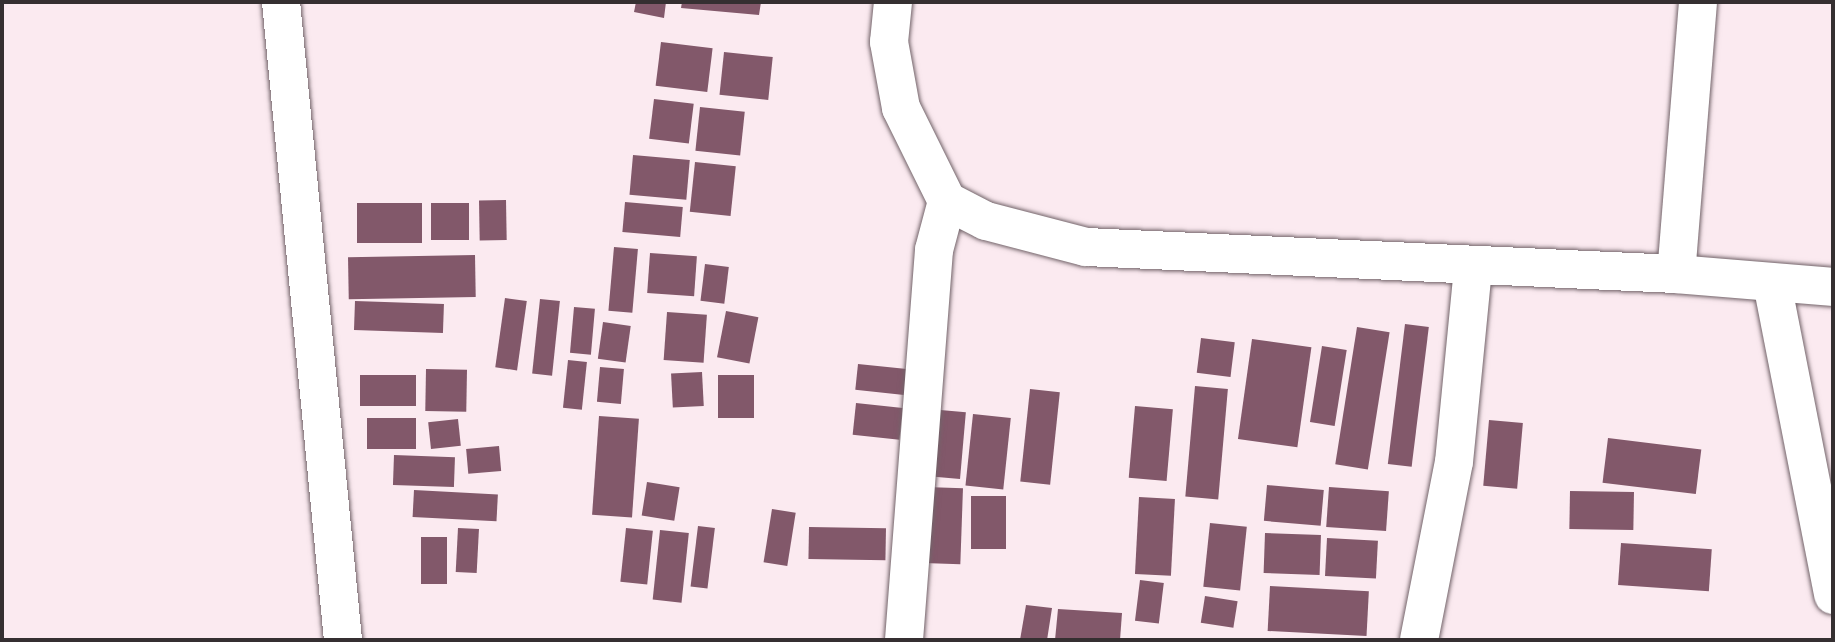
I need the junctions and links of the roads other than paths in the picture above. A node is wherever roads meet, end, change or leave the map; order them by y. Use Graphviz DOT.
graph roads {
  1 [pos="281,2"];
  2 [pos="893,2"];
  3 [pos="1698,2"];
  4 [pos="947,201"];
  5 [pos="1474,268"];
  6 [pos="1676,274"];
  7 [pos="1772,283"];
  8 [pos="1833,287"];
  9 [pos="1833,595"];
  10 [pos="344,639"];
  11 [pos="904,640"];
  12 [pos="1419,640"];
  1 -- 10 [label="street"];
  2 -- 4 [label="street"];
  3 -- 6 [label="street"];
  4 -- 5 [label="street"];
  4 -- 11 [label="street"];
  5 -- 6 [label="street"];
  5 -- 12 [label="street"];
  6 -- 7 [label="street"];
  7 -- 8 [label="street"];
  7 -- 9 [label="street"];
}
